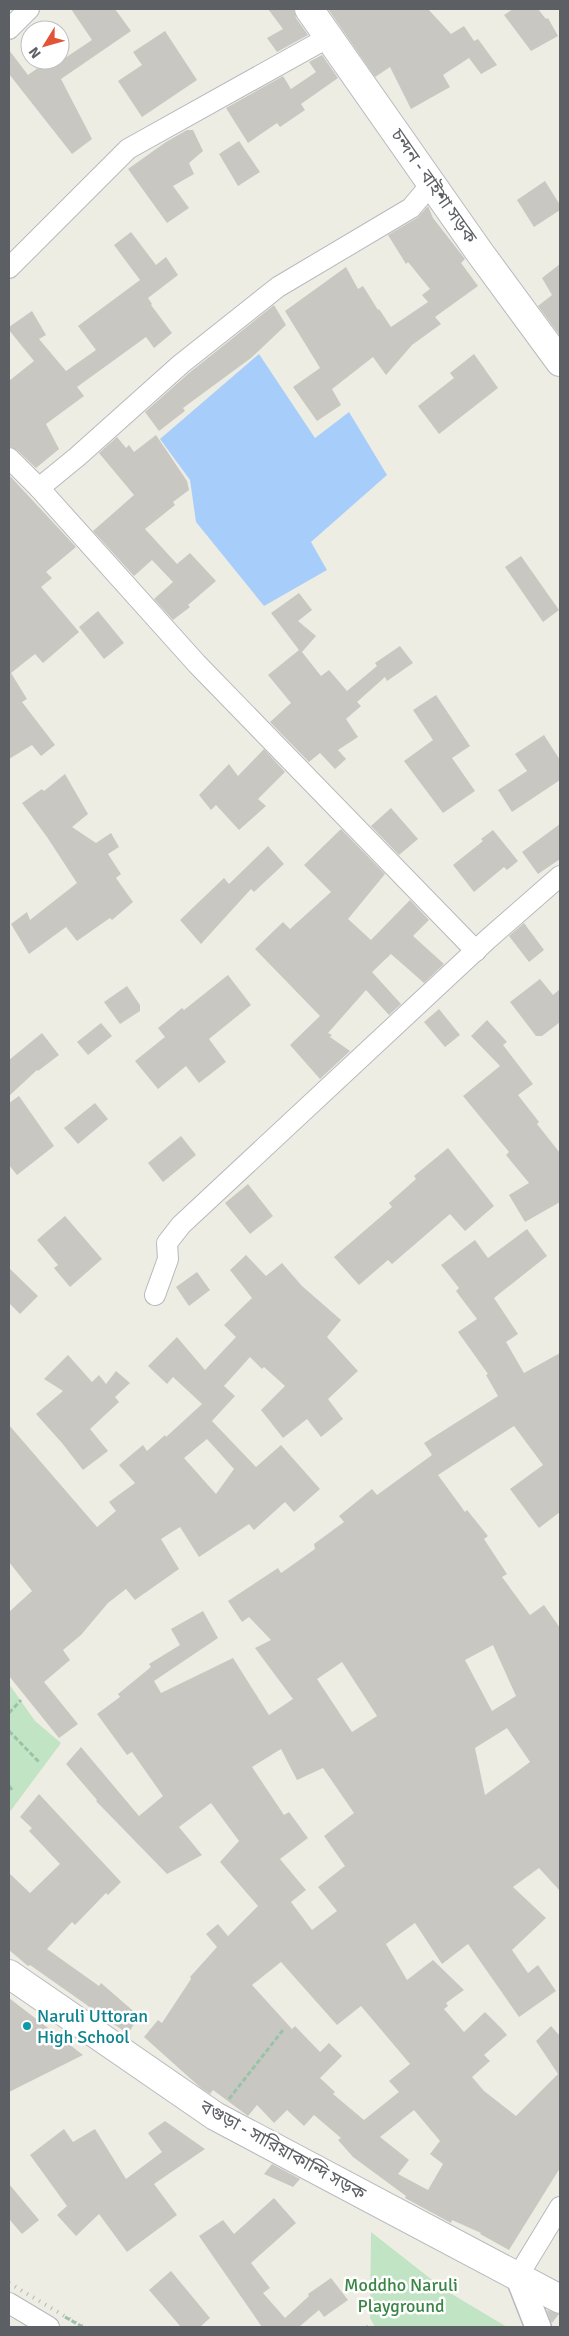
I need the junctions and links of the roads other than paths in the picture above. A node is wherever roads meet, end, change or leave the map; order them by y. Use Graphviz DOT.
graph roads {
  1 [pos="29,9"];
  2 [pos="309,9"];
  3 [pos="9,29"];
  4 [pos="329,37"];
  5 [pos="432,183"];
  6 [pos="9,268"];
  7 [pos="560,362"];
  8 [pos="9,458"];
  9 [pos="39,488"];
  10 [pos="560,876"];
  11 [pos="476,951"];
  12 [pos="155,1295"];
  13 [pos="9,1974"];
  14 [pos="560,2207"];
  15 [pos="518,2276"];
  16 [pos="560,2299"];
  17 [pos="9,2303"];
  18 [pos="49,2327"];
  19 [pos="538,2327"];
  1 -- 3 [label="street"];
  2 -- 4 [label="main road, চন্দন - বাইশা সড়ক"];
  4 -- 5 [label="main road, চন্দন - বাইশা সড়ক"];
  4 -- 6 [label="street"];
  5 -- 7 [label="main road, চন্দন - বাইশা সড়ক"];
  5 -- 9 [label="street"];
  8 -- 9 [label="street"];
  9 -- 11 [label="street"];
  10 -- 11 [label="street"];
  11 -- 12 [label="street"];
  13 -- 15 [label="main road, বগুড়া - সারিয়াকান্দি সড়ক"];
  14 -- 15 [label="street"];
  15 -- 16 [label="main road, বগুড়া - সারিয়াকান্দি সড়ক"];
  15 -- 19 [label="street"];
  17 -- 18 [label="street"];
}
